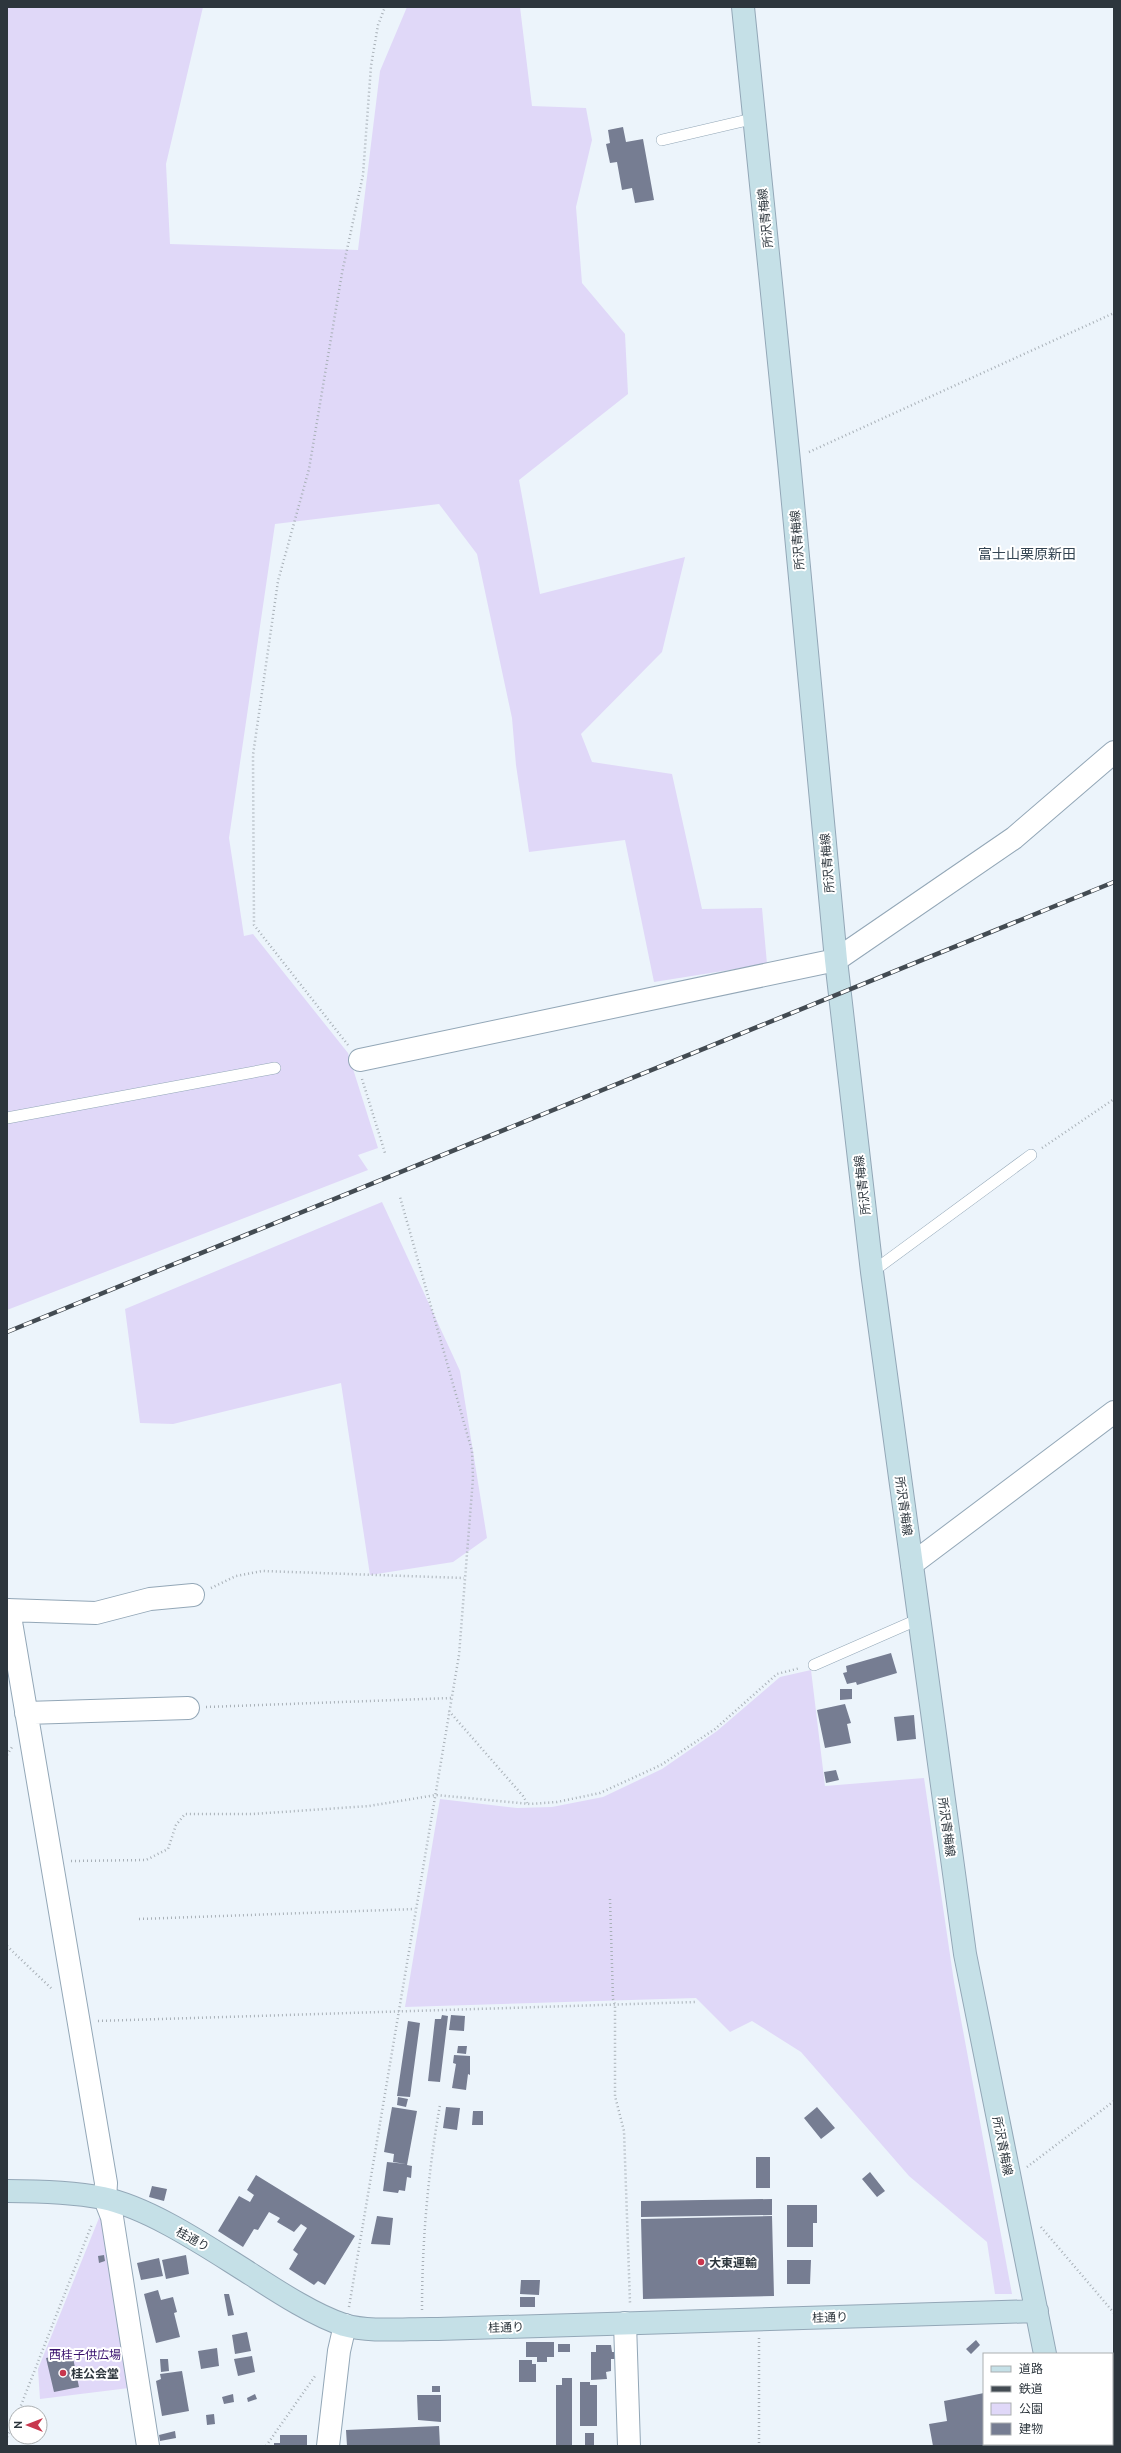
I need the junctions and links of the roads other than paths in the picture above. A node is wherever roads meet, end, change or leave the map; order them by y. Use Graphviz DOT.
graph roads {
  1 [pos="743,7"];
  2 [pos="756,118"];
  3 [pos="662,140"];
  4 [pos="1114,752"];
  5 [pos="836,960"];
  6 [pos="360,1060"];
  7 [pos="275,1068"];
  8 [pos="7,1118"];
  9 [pos="1032,1154"];
  10 [pos="872,1272"];
  11 [pos="1114,1412"];
  12 [pos="912,1564"];
  13 [pos="193,1596"];
  14 [pos="8,1610"];
  15 [pos="919,1619"];
  16 [pos="814,1665"];
  17 [pos="188,1708"];
  18 [pos="26,1713"];
  19 [pos="7,2192"];
  20 [pos="105,2199"];
  21 [pos="1037,2311"];
  22 [pos="625,2323"];
  23 [pos="345,2325"];
  24 [pos="1045,2353"];
  25 [pos="148,2446"];
  26 [pos="328,2446"];
  27 [pos="629,2446"];
  1 -- 2 [label="main road, 所沢青梅線"];
  2 -- 3 [label="lane"];
  2 -- 5 [label="main road, 所沢青梅線"];
  4 -- 5 [label="street"];
  5 -- 6 [label="street"];
  5 -- 10 [label="main road, 所沢青梅線"];
  7 -- 8 [label="lane"];
  9 -- 10 [label="lane"];
  10 -- 12 [label="main road, 所沢青梅線"];
  11 -- 12 [label="street"];
  12 -- 15 [label="main road, 所沢青梅線"];
  13 -- 14 [label="street"];
  14 -- 18 [label="street"];
  15 -- 16 [label="lane"];
  15 -- 21 [label="main road, 所沢青梅線"];
  17 -- 18 [label="street"];
  18 -- 20 [label="street"];
  19 -- 20 [label="main road, 桂通り"];
  20 -- 23 [label="main road, 桂通り"];
  20 -- 25 [label="street"];
  21 -- 22 [label="main road, 桂通り"];
  21 -- 24 [label="main road, 所沢青梅線"];
  22 -- 23 [label="main road, 桂通り"];
  22 -- 27 [label="street"];
  23 -- 26 [label="street"];
}
